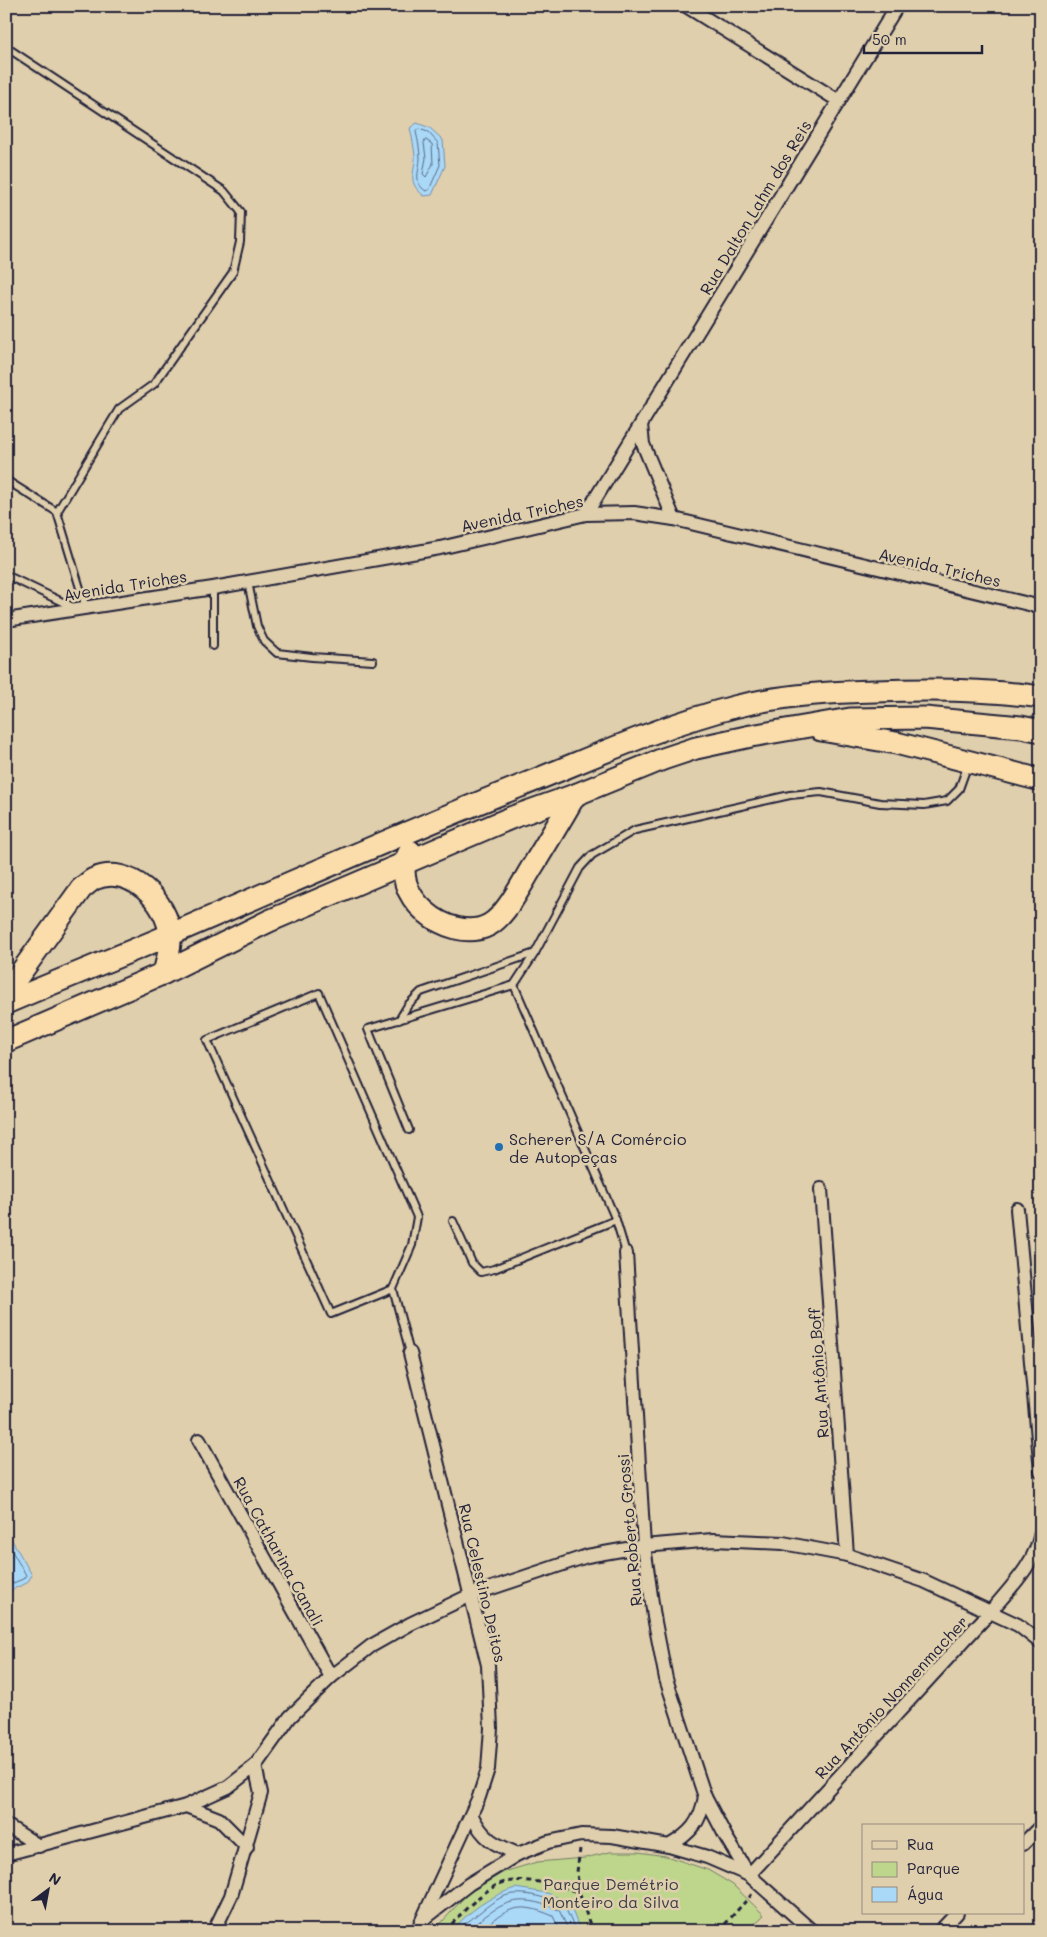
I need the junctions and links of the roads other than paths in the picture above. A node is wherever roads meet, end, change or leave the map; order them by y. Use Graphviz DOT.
graph roads {
  1 [pos="686,6"];
  2 [pos="897,6"];
  3 [pos="6,47"];
  4 [pos="839,101"];
  5 [pos="641,425"];
  6 [pos="6,480"];
  7 [pos="57,512"];
  8 [pos="586,514"];
  9 [pos="674,519"];
  10 [pos="6,575"];
  11 [pos="248,582"];
  12 [pos="213,588"];
  13 [pos="1041,607"];
  14 [pos="82,609"];
  15 [pos="6,620"];
  16 [pos="213,646"];
  17 [pos="373,661"];
  18 [pos="1041,697"];
  19 [pos="806,728"];
  20 [pos="1041,730"];
  21 [pos="969,762"];
  22 [pos="1041,780"];
  23 [pos="575,795"];
  24 [pos="439,818"];
  25 [pos="404,863"];
  26 [pos="170,935"];
  27 [pos="535,953"];
  28 [pos="164,973"];
  29 [pos="514,985"];
  30 [pos="6,993"];
  31 [pos="6,1003"];
  32 [pos="399,1020"];
  33 [pos="6,1041"];
  34 [pos="409,1130"];
  35 [pos="821,1189"];
  36 [pos="1017,1208"];
  37 [pos="616,1220"];
  38 [pos="453,1221"];
  39 [pos="626,1253"];
  40 [pos="393,1289"];
  41 [pos="410,1353"];
  42 [pos="199,1440"];
  43 [pos="1041,1471"];
  44 [pos="1041,1532"];
  45 [pos="644,1546"];
  46 [pos="847,1555"];
  47 [pos="471,1595"];
  48 [pos="991,1611"];
  49 [pos="1041,1643"];
  50 [pos="331,1677"];
  51 [pos="255,1766"];
  52 [pos="705,1797"];
  53 [pos="186,1806"];
  54 [pos="472,1816"];
  55 [pos="6,1825"];
  56 [pos="1041,1826"];
  57 [pos="1024,1843"];
  58 [pos="39,1846"];
  59 [pos="669,1846"];
  60 [pos="247,1847"];
  61 [pos="6,1854"];
  62 [pos="518,1854"];
  63 [pos="750,1875"];
  64 [pos="956,1914"];
  65 [pos="420,1926"];
  66 [pos="214,1931"];
  67 [pos="812,1931"];
  68 [pos="940,1931"];
  1 -- 4 [label="street"];
  2 -- 4 [label="street, Rua Dalton Lahm dos Reis"];
  3 -- 7 [label="lane"];
  4 -- 5 [label="street, Rua Dalton Lahm dos Reis"];
  5 -- 8 [label="street, Rua Dalton Lahm dos Reis"];
  5 -- 9 [label="street"];
  6 -- 7 [label="lane"];
  7 -- 14 [label="lane"];
  8 -- 9 [label="street, Avenida Triches"];
  8 -- 11 [label="street, Avenida Triches"];
  9 -- 13 [label="street, Avenida Triches"];
  10 -- 14 [label="lane"];
  11 -- 12 [label="street, Avenida Triches"];
  11 -- 17 [label="lane"];
  12 -- 14 [label="street, Avenida Triches"];
  12 -- 16 [label="lane"];
  14 -- 15 [label="street, Avenida Triches"];
  18 -- 24 [label="highway"];
  19 -- 20 [label="highway"];
  19 -- 21 [label="highway"];
  19 -- 23 [label="highway"];
  21 -- 22 [label="highway"];
  21 -- 27 [label="lane"];
  23 -- 25 [label="highway"];
  23 -- 25 [label="highway"];
  24 -- 25 [label="highway"];
  24 -- 26 [label="highway"];
  25 -- 28 [label="highway"];
  26 -- 28 [label="highway"];
  26 -- 30 [label="highway"];
  26 -- 31 [label="highway"];
  27 -- 29 [label="lane"];
  27 -- 32 [label="lane"];
  28 -- 33 [label="highway"];
  29 -- 32 [label="lane"];
  29 -- 37 [label="lane"];
  32 -- 34 [label="lane"];
  35 -- 46 [label="street, Rua Antônio Boff"];
  36 -- 43 [label="street"];
  37 -- 38 [label="lane"];
  37 -- 39 [label="lane"];
  39 -- 45 [label="street, Rua Roberto Grossi"];
  40 -- 40 [label="lane"];
  40 -- 41 [label="lane"];
  41 -- 47 [label="street, Rua Celestino Deitos"];
  42 -- 50 [label="street, Rua Catharina Canali"];
  44 -- 48 [label="street, Rua Antônio Nonnenmacher"];
  45 -- 46 [label="street"];
  45 -- 47 [label="street"];
  45 -- 52 [label="street, Rua Roberto Grossi"];
  46 -- 48 [label="street"];
  47 -- 50 [label="street"];
  47 -- 54 [label="street, Rua Celestino Deitos"];
  48 -- 49 [label="street"];
  48 -- 63 [label="street, Rua Antônio Nonnenmacher"];
  50 -- 51 [label="street"];
  51 -- 53 [label="street"];
  51 -- 60 [label="street"];
  52 -- 59 [label="street"];
  52 -- 63 [label="street, Rua Roberto Grossi"];
  53 -- 58 [label="street"];
  53 -- 60 [label="street"];
  54 -- 62 [label="street"];
  54 -- 65 [label="street, Rua Celestino Deitos"];
  55 -- 58 [label="street"];
  56 -- 57 [label="street"];
  58 -- 61 [label="street"];
  59 -- 62 [label="street"];
  59 -- 63 [label="street"];
  60 -- 66 [label="street"];
  62 -- 65 [label="street"];
  63 -- 67 [label="street"];
  64 -- 68 [label="street"];
}
